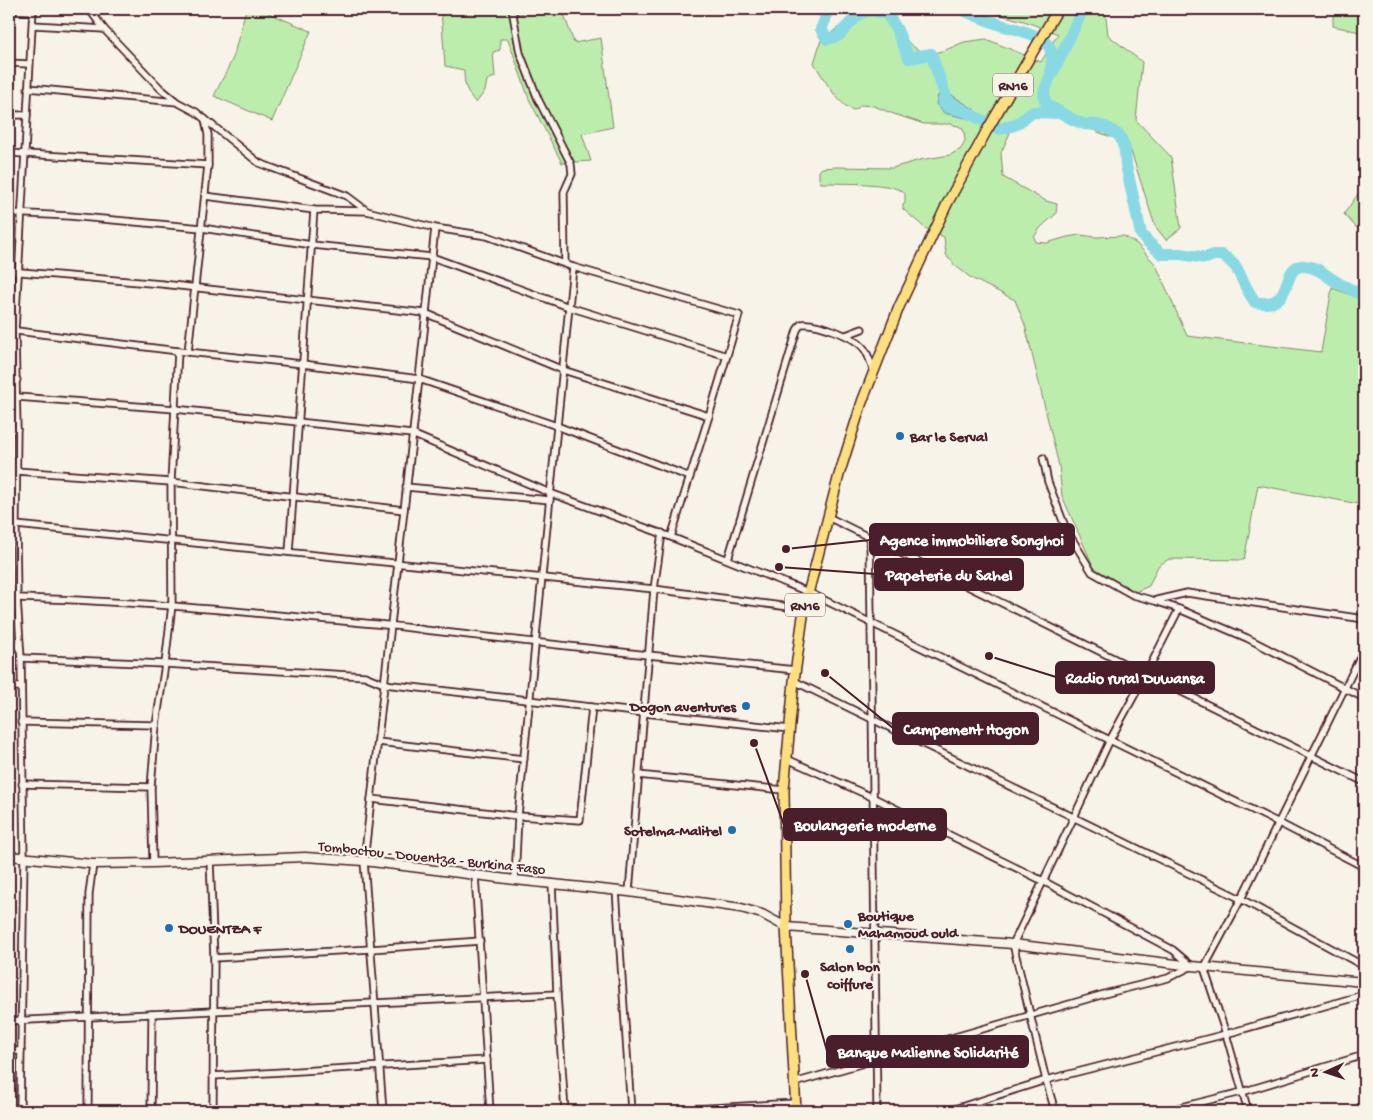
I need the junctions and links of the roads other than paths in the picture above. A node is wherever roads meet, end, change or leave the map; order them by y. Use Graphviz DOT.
graph roads {
  1 [pos="89,9"];
  2 [pos="512,9"];
  3 [pos="1058,9"];
  4 [pos="9,10"];
  5 [pos="33,10"];
  6 [pos="33,25"];
  7 [pos="104,29"];
  8 [pos="9,63"];
  9 [pos="29,64"];
  10 [pos="28,88"];
  11 [pos="177,102"];
  12 [pos="9,115"];
  13 [pos="26,115"];
  14 [pos="205,120"];
  15 [pos="9,152"];
  16 [pos="25,153"];
  17 [pos="208,165"];
  18 [pos="205,196"];
  19 [pos="314,210"];
  20 [pos="367,211"];
  21 [pos="9,213"];
  22 [pos="22,213"];
  23 [pos="202,228"];
  24 [pos="435,228"];
  25 [pos="312,245"];
  26 [pos="432,256"];
  27 [pos="565,264"];
  28 [pos="573,267"];
  29 [pos="9,271"];
  30 [pos="19,272"];
  31 [pos="196,288"];
  32 [pos="308,300"];
  33 [pos="569,307"];
  34 [pos="426,313"];
  35 [pos="862,329"];
  36 [pos="12,331"];
  37 [pos="846,335"];
  38 [pos="178,351"];
  39 [pos="188,352"];
  40 [pos="727,356"];
  41 [pos="303,364"];
  42 [pos="563,370"];
  43 [pos="874,372"];
  44 [pos="420,379"];
  45 [pos="9,380"];
  46 [pos="17,380"];
  47 [pos="17,397"];
  48 [pos="175,408"];
  49 [pos="709,416"];
  50 [pos="298,421"];
  51 [pos="557,426"];
  52 [pos="9,429"];
  53 [pos="17,429"];
  54 [pos="412,434"];
  55 [pos="1043,458"];
  56 [pos="16,471"];
  57 [pos="690,477"];
  58 [pos="9,481"];
  59 [pos="16,481"];
  60 [pos="171,482"];
  61 [pos="406,487"];
  62 [pos="293,497"];
  63 [pos="550,497"];
  64 [pos="404,510"];
  65 [pos="828,517"];
  66 [pos="16,524"];
  67 [pos="662,534"];
  68 [pos="671,536"];
  69 [pos="870,538"];
  70 [pos="171,540"];
  71 [pos="289,552"];
  72 [pos="728,559"];
  73 [pos="398,563"];
  74 [pos="542,578"];
  75 [pos="654,589"];
  76 [pos="808,592"];
  77 [pos="17,598"];
  78 [pos="1155,601"];
  79 [pos="172,605"];
  80 [pos="804,609"];
  81 [pos="1179,609"];
  82 [pos="1364,619"];
  83 [pos="871,623"];
  84 [pos="391,624"];
  85 [pos="9,634"];
  86 [pos="536,642"];
  87 [pos="1364,649"];
  88 [pos="20,650"];
  89 [pos="648,655"];
  90 [pos="21,658"];
  91 [pos="165,664"];
  92 [pos="796,670"];
  93 [pos="1146,674"];
  94 [pos="794,681"];
  95 [pos="384,684"];
  96 [pos="9,687"];
  97 [pos="21,687"];
  98 [pos="1345,689"];
  99 [pos="1364,698"];
  100 [pos="529,701"];
  101 [pos="592,707"];
  102 [pos="643,713"];
  103 [pos="873,719"];
  104 [pos="21,722"];
  105 [pos="156,724"];
  106 [pos="789,729"];
  107 [pos="1110,740"];
  108 [pos="378,742"];
  109 [pos="1312,756"];
  110 [pos="524,759"];
  111 [pos="787,759"];
  112 [pos="638,775"];
  113 [pos="1364,782"];
  114 [pos="22,784"];
  115 [pos="151,787"];
  116 [pos="784,790"];
  117 [pos="874,798"];
  118 [pos="371,799"];
  119 [pos="518,816"];
  120 [pos="1074,817"];
  121 [pos="1279,823"];
  122 [pos="9,856"];
  123 [pos="24,858"];
  124 [pos="210,860"];
  125 [pos="364,861"];
  126 [pos="153,863"];
  127 [pos="93,864"];
  128 [pos="1364,867"];
  129 [pos="475,874"];
  130 [pos="515,880"];
  131 [pos="1043,881"];
  132 [pos="552,883"];
  133 [pos="616,890"];
  134 [pos="628,892"];
  135 [pos="1241,899"];
  136 [pos="786,928"];
  137 [pos="875,933"];
  138 [pos="480,941"];
  139 [pos="1012,944"];
  140 [pos="371,949"];
  141 [pos="214,958"];
  142 [pos="1192,966"];
  143 [pos="1204,968"];
  144 [pos="1364,968"];
  145 [pos="1364,982"];
  146 [pos="1364,992"];
  147 [pos="557,994"];
  148 [pos="483,998"];
  149 [pos="376,1003"];
  150 [pos="214,1012"];
  151 [pos="152,1014"];
  152 [pos="1030,1015"];
  153 [pos="89,1018"];
  154 [pos="9,1021"];
  155 [pos="21,1021"];
  156 [pos="1226,1034"];
  157 [pos="9,1051"];
  158 [pos="21,1051"];
  159 [pos="1364,1056"];
  160 [pos="487,1060"];
  161 [pos="877,1060"];
  162 [pos="380,1066"];
  163 [pos="213,1076"];
  164 [pos="1046,1080"];
  165 [pos="794,1083"];
  166 [pos="1242,1092"];
  167 [pos="796,1107"];
  168 [pos="9,1109"];
  169 [pos="20,1110"];
  170 [pos="88,1111"];
  171 [pos="151,1111"];
  172 [pos="213,1111"];
  173 [pos="383,1111"];
  174 [pos="490,1111"];
  175 [pos="565,1111"];
  176 [pos="631,1111"];
  177 [pos="663,1111"];
  178 [pos="877,1111"];
  179 [pos="948,1111"];
  180 [pos="1055,1111"];
  181 [pos="1165,1111"];
  182 [pos="1248,1111"];
  1 -- 7 [label="street"];
  2 -- 27 [label="street"];
  3 -- 43 [label="main road, RN16"];
  4 -- 5 [label="street"];
  5 -- 6 [label="street"];
  6 -- 7 [label="street"];
  6 -- 9 [label="street"];
  7 -- 11 [label="street"];
  8 -- 9 [label="street"];
  9 -- 10 [label="street"];
  10 -- 11 [label="street"];
  10 -- 13 [label="street"];
  11 -- 14 [label="street"];
  12 -- 13 [label="street"];
  13 -- 16 [label="street"];
  14 -- 17 [label="street"];
  14 -- 20 [label="street"];
  15 -- 16 [label="street"];
  16 -- 17 [label="street"];
  16 -- 22 [label="street"];
  17 -- 18 [label="street"];
  18 -- 19 [label="street"];
  18 -- 23 [label="street"];
  19 -- 20 [label="street"];
  19 -- 25 [label="street"];
  20 -- 24 [label="street"];
  21 -- 22 [label="street"];
  22 -- 23 [label="street"];
  22 -- 30 [label="street"];
  23 -- 25 [label="street"];
  23 -- 31 [label="street"];
  24 -- 26 [label="street"];
  24 -- 27 [label="street"];
  25 -- 26 [label="street"];
  25 -- 32 [label="street"];
  26 -- 33 [label="street"];
  26 -- 34 [label="street"];
  27 -- 28 [label="street"];
  28 -- 33 [label="street"];
  28 -- 40 [label="street"];
  29 -- 30 [label="street"];
  30 -- 31 [label="street"];
  30 -- 36 [label="street"];
  31 -- 32 [label="street"];
  31 -- 39 [label="street"];
  32 -- 34 [label="street"];
  32 -- 41 [label="street"];
  33 -- 40 [label="street"];
  33 -- 42 [label="street"];
  34 -- 42 [label="street"];
  34 -- 44 [label="street"];
  35 -- 37 [label="street"];
  36 -- 38 [label="street"];
  36 -- 46 [label="street"];
  37 -- 43 [label="street"];
  37 -- 72 [label="street"];
  38 -- 39 [label="street"];
  38 -- 48 [label="street"];
  39 -- 41 [label="street"];
  40 -- 49 [label="street"];
  41 -- 44 [label="street"];
  41 -- 50 [label="street"];
  42 -- 49 [label="street"];
  42 -- 51 [label="street"];
  43 -- 65 [label="main road, RN16"];
  44 -- 51 [label="street"];
  44 -- 54 [label="street"];
  45 -- 46 [label="street"];
  46 -- 47 [label="street"];
  47 -- 48 [label="street"];
  47 -- 53 [label="street"];
  48 -- 50 [label="street"];
  48 -- 60 [label="street"];
  49 -- 57 [label="street"];
  50 -- 54 [label="street"];
  50 -- 62 [label="street"];
  51 -- 57 [label="street"];
  51 -- 63 [label="street"];
  52 -- 53 [label="street"];
  53 -- 56 [label="street"];
  54 -- 61 [label="street"];
  54 -- 63 [label="street"];
  55 -- 78 [label="street"];
  56 -- 59 [label="street"];
  56 -- 60 [label="street"];
  57 -- 68 [label="street"];
  58 -- 59 [label="street"];
  59 -- 66 [label="street"];
  60 -- 62 [label="street"];
  60 -- 70 [label="street"];
  61 -- 63 [label="street"];
  61 -- 64 [label="street"];
  62 -- 64 [label="street"];
  62 -- 71 [label="street"];
  63 -- 67 [label="street"];
  63 -- 74 [label="street"];
  64 -- 73 [label="street"];
  65 -- 69 [label="street"];
  65 -- 76 [label="main road, RN16"];
  66 -- 70 [label="street"];
  66 -- 77 [label="street"];
  67 -- 68 [label="street"];
  67 -- 75 [label="street"];
  68 -- 72 [label="street"];
  69 -- 83 [label="street"];
  69 -- 93 [label="street"];
  70 -- 71 [label="street"];
  70 -- 79 [label="street"];
  71 -- 73 [label="street"];
  72 -- 76 [label="street"];
  73 -- 74 [label="street"];
  73 -- 84 [label="street"];
  74 -- 75 [label="street"];
  74 -- 86 [label="street"];
  75 -- 80 [label="street"];
  75 -- 89 [label="street"];
  76 -- 80 [label="main road, RN16"];
  76 -- 83 [label="street"];
  77 -- 79 [label="street"];
  77 -- 88 [label="street"];
  78 -- 81 [label="street"];
  78 -- 82 [label="street"];
  79 -- 84 [label="street"];
  79 -- 91 [label="street"];
  80 -- 92 [label="main road, RN16"];
  81 -- 93 [label="street"];
  81 -- 98 [label="street"];
  83 -- 103 [label="street"];
  83 -- 107 [label="street"];
  84 -- 86 [label="street"];
  84 -- 95 [label="street"];
  85 -- 88 [label="street"];
  86 -- 89 [label="street"];
  86 -- 100 [label="street"];
  87 -- 98 [label="street"];
  88 -- 90 [label="street"];
  89 -- 92 [label="street"];
  89 -- 102 [label="street"];
  90 -- 91 [label="street"];
  90 -- 97 [label="street"];
  91 -- 95 [label="street"];
  91 -- 105 [label="street"];
  92 -- 94 [label="main road, RN16"];
  93 -- 107 [label="street"];
  93 -- 109 [label="street"];
  94 -- 103 [label="street"];
  94 -- 106 [label="main road, RN16"];
  95 -- 100 [label="street"];
  95 -- 108 [label="street"];
  96 -- 97 [label="street"];
  97 -- 104 [label="street"];
  98 -- 99 [label="street"];
  98 -- 109 [label="street"];
  100 -- 101 [label="street"];
  100 -- 110 [label="street"];
  101 -- 102 [label="street"];
  101 -- 119 [label="street"];
  102 -- 106 [label="street"];
  102 -- 112 [label="street"];
  103 -- 117 [label="street"];
  103 -- 120 [label="street"];
  104 -- 105 [label="street"];
  104 -- 114 [label="street"];
  105 -- 115 [label="street"];
  106 -- 111 [label="main road, RN16"];
  107 -- 120 [label="street"];
  107 -- 121 [label="street"];
  108 -- 110 [label="street"];
  108 -- 118 [label="street"];
  109 -- 113 [label="street"];
  109 -- 121 [label="street"];
  110 -- 119 [label="street"];
  111 -- 116 [label="main road, RN16"];
  111 -- 117 [label="street"];
  112 -- 116 [label="street"];
  112 -- 134 [label="street"];
  114 -- 115 [label="street"];
  114 -- 123 [label="street"];
  115 -- 126 [label="street"];
  116 -- 136 [label="main road, RN16"];
  117 -- 131 [label="street"];
  117 -- 137 [label="street"];
  118 -- 119 [label="street"];
  118 -- 125 [label="street"];
  119 -- 130 [label="street"];
  120 -- 131 [label="street"];
  120 -- 135 [label="street"];
  121 -- 128 [label="street"];
  121 -- 135 [label="street"];
  122 -- 123 [label="main road, Tomboctou - Douentza - Burkina Faso"];
  123 -- 127 [label="main road, Tomboctou - Douentza - Burkina Faso"];
  123 -- 155 [label="street"];
  124 -- 125 [label="main road, Tomboctou - Douentza - Burkina Faso"];
  124 -- 126 [label="main road, Tomboctou - Douentza - Burkina Faso"];
  124 -- 141 [label="street"];
  125 -- 129 [label="main road, Tomboctou - Douentza - Burkina Faso"];
  125 -- 140 [label="street"];
  126 -- 127 [label="main road, Tomboctou - Douentza - Burkina Faso"];
  127 -- 153 [label="street"];
  129 -- 130 [label="main road, Tomboctou - Douentza - Burkina Faso"];
  129 -- 138 [label="street"];
  130 -- 132 [label="main road, Tomboctou - Douentza - Burkina Faso"];
  131 -- 139 [label="street"];
  131 -- 142 [label="street"];
  132 -- 133 [label="main road, Tomboctou - Douentza - Burkina Faso"];
  132 -- 147 [label="street"];
  133 -- 134 [label="main road, Tomboctou - Douentza - Burkina Faso"];
  133 -- 176 [label="street"];
  134 -- 136 [label="main road, Tomboctou - Douentza - Burkina Faso"];
  135 -- 143 [label="street"];
  135 -- 144 [label="street"];
  136 -- 137 [label="main road"];
  136 -- 165 [label="main road, RN16"];
  137 -- 139 [label="main road"];
  137 -- 161 [label="street"];
  138 -- 140 [label="street"];
  138 -- 148 [label="street"];
  139 -- 142 [label="main road"];
  139 -- 152 [label="street"];
  140 -- 141 [label="street"];
  140 -- 149 [label="street"];
  141 -- 150 [label="street"];
  142 -- 143 [label="main road"];
  142 -- 152 [label="street"];
  143 -- 145 [label="main road"];
  143 -- 156 [label="street"];
  146 -- 156 [label="street"];
  147 -- 148 [label="street"];
  147 -- 175 [label="street"];
  148 -- 149 [label="street"];
  148 -- 160 [label="street"];
  149 -- 150 [label="street"];
  149 -- 162 [label="street"];
  150 -- 151 [label="street"];
  150 -- 163 [label="street"];
  151 -- 153 [label="street"];
  151 -- 171 [label="street"];
  152 -- 161 [label="street"];
  152 -- 164 [label="street"];
  153 -- 155 [label="street"];
  153 -- 170 [label="street"];
  154 -- 155 [label="street"];
  155 -- 158 [label="street"];
  156 -- 164 [label="street"];
  156 -- 166 [label="street"];
  157 -- 158 [label="street"];
  158 -- 169 [label="street"];
  159 -- 166 [label="street"];
  160 -- 162 [label="street"];
  160 -- 174 [label="street"];
  161 -- 165 [label="street"];
  161 -- 178 [label="street"];
  162 -- 163 [label="street"];
  162 -- 173 [label="street"];
  163 -- 172 [label="street"];
  164 -- 179 [label="street"];
  164 -- 180 [label="street"];
  165 -- 167 [label="main road, RN16"];
  166 -- 181 [label="street"];
  166 -- 182 [label="street"];
  167 -- 177 [label="street"];
  168 -- 169 [label="street"];
}
